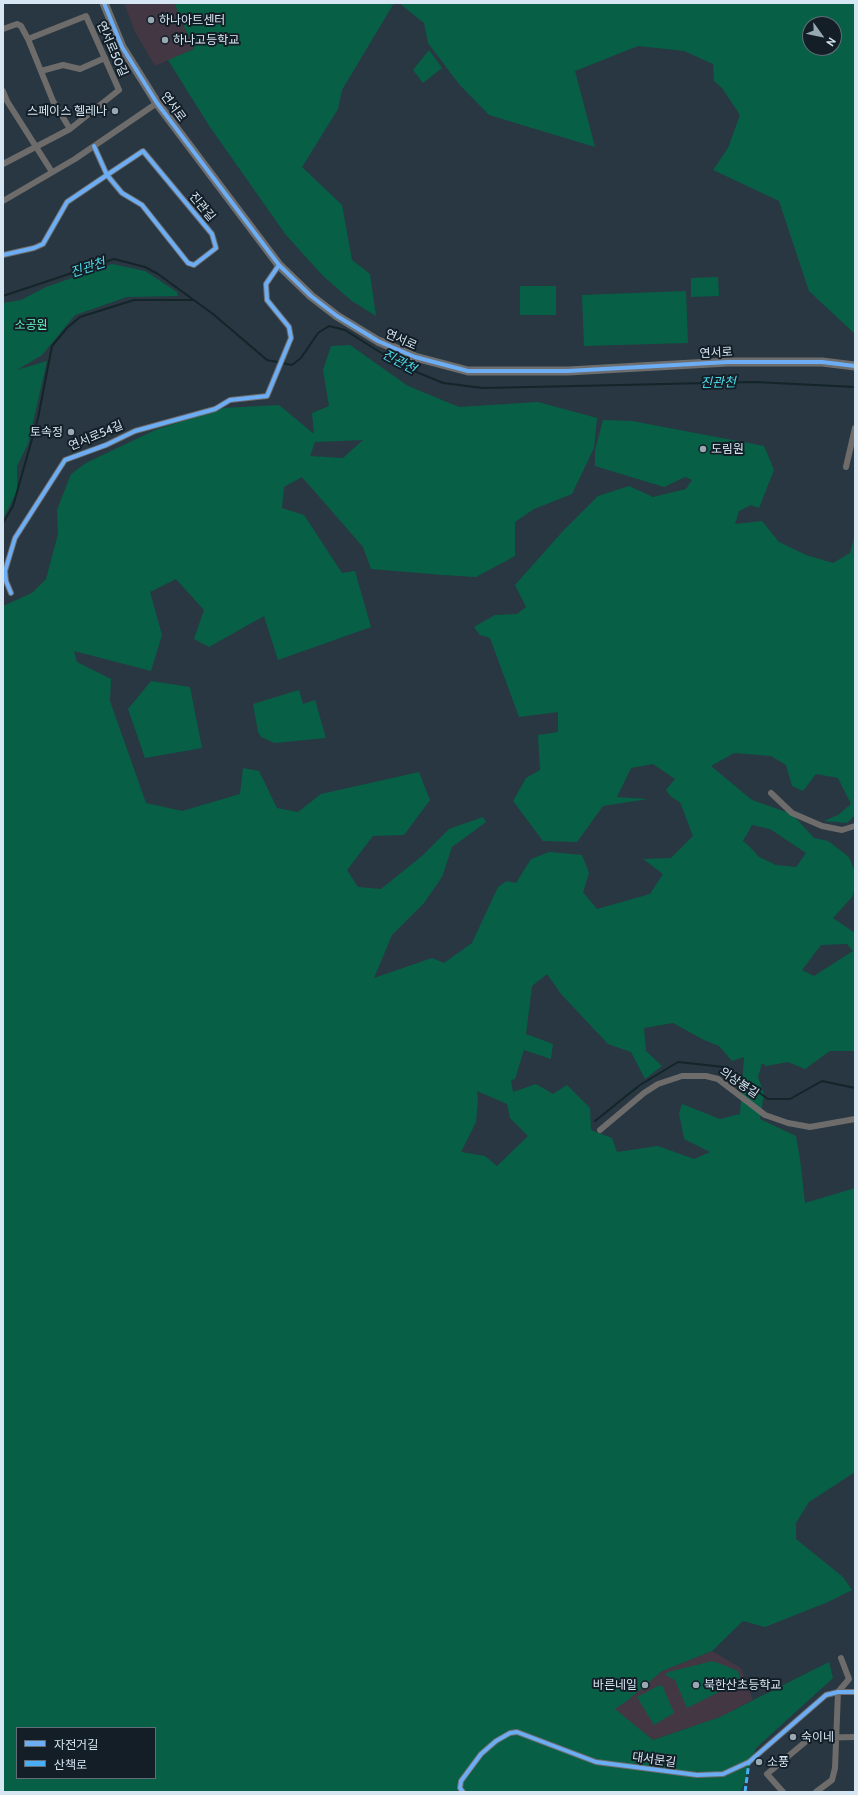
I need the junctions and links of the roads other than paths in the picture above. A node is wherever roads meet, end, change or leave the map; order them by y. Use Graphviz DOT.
graph roads {
  1 [pos="104,3"];
  2 [pos="3,29"];
  3 [pos="28,39"];
  4 [pos="105,58"];
  5 [pos="41,71"];
  6 [pos="3,91"];
  7 [pos="5,102"];
  8 [pos="157,103"];
  9 [pos="70,129"];
  10 [pos="94,146"];
  11 [pos="37,147"];
  12 [pos="3,164"];
  13 [pos="52,172"];
  14 [pos="107,175"];
  15 [pos="3,201"];
  16 [pos="3,255"];
  17 [pos="279,265"];
  18 [pos="855,366"];
  19 [pos="855,428"];
  20 [pos="846,467"];
  21 [pos="11,593"];
  22 [pos="772,793"];
  23 [pos="855,826"];
  24 [pos="855,1120"];
  25 [pos="600,1130"];
  26 [pos="841,1658"];
  27 [pos="838,1692"];
  28 [pos="855,1692"];
  29 [pos="837,1737"];
  30 [pos="855,1737"];
  31 [pos="463,1792"];
  32 [pos="783,1792"];
  33 [pos="816,1792"];
  1 -- 8 [label="main road, 연서로"];
  2 -- 3 [label="street"];
  3 -- 4 [label="street, 연서로50길"];
  3 -- 5 [label="street"];
  4 -- 5 [label="street"];
  4 -- 9 [label="street, 연서로50길"];
  5 -- 9 [label="street"];
  6 -- 7 [label="street"];
  7 -- 11 [label="street"];
  8 -- 10 [label="street"];
  8 -- 17 [label="main road, 연서로"];
  9 -- 11 [label="street, 연서로50길"];
  10 -- 13 [label="street"];
  10 -- 14 [label="street, 진관길"];
  11 -- 12 [label="street, 연서로50길"];
  11 -- 13 [label="street"];
  13 -- 15 [label="street"];
  14 -- 14 [label="street, 진관길"];
  14 -- 16 [label="street, 진관길"];
  17 -- 18 [label="main road, 연서로"];
  17 -- 21 [label="street, 연서로54길"];
  19 -- 20 [label="street"];
  22 -- 23 [label="street"];
  24 -- 25 [label="street, 의상봉길"];
  26 -- 27 [label="street"];
  27 -- 28 [label="street, 대서문길"];
  27 -- 29 [label="street"];
  27 -- 31 [label="street, 대서문길"];
  29 -- 30 [label="street"];
  29 -- 32 [label="street"];
  29 -- 33 [label="street"];
}
